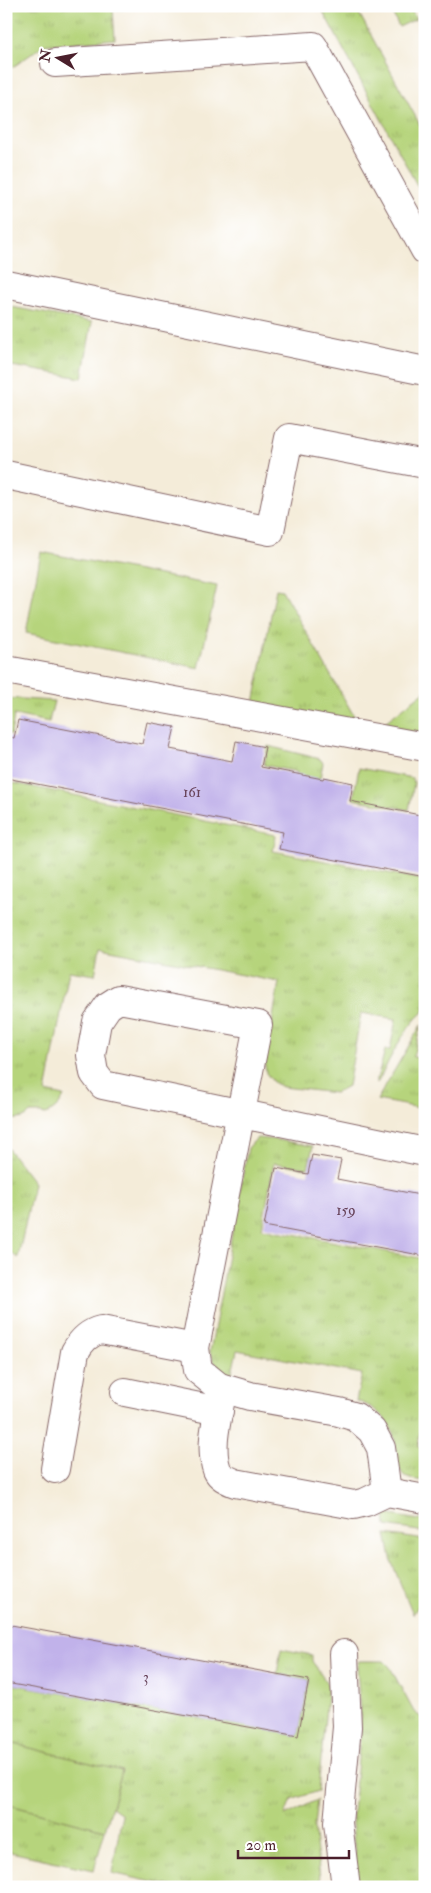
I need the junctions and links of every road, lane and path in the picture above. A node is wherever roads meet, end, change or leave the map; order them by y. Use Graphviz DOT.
graph roads {
  1 [pos="55,63"];
  2 [pos="425,250"];
  3 [pos="6,284"];
  4 [pos="425,371"];
  5 [pos="425,464"];
  6 [pos="6,475"];
  7 [pos="6,670"];
  8 [pos="425,747"];
  9 [pos="241,1114"];
  10 [pos="425,1152"];
  11 [pos="195,1348"];
  12 [pos="125,1392"];
  13 [pos="221,1399"];
  14 [pos="55,1469"];
  15 [pos="387,1492"];
  16 [pos="425,1499"];
  17 [pos="344,1654"];
  18 [pos="346,1887"];
  1 -- 2 [label="lane"];
  3 -- 4 [label="lane"];
  5 -- 6 [label="lane"];
  7 -- 8 [label="lane"];
  9 -- 9 [label="lane"];
  9 -- 10 [label="lane"];
  9 -- 11 [label="lane"];
  11 -- 13 [label="lane"];
  11 -- 14 [label="lane"];
  12 -- 13 [label="lane"];
  13 -- 15 [label="lane"];
  13 -- 15 [label="lane"];
  15 -- 16 [label="lane"];
  17 -- 18 [label="lane"];
}
